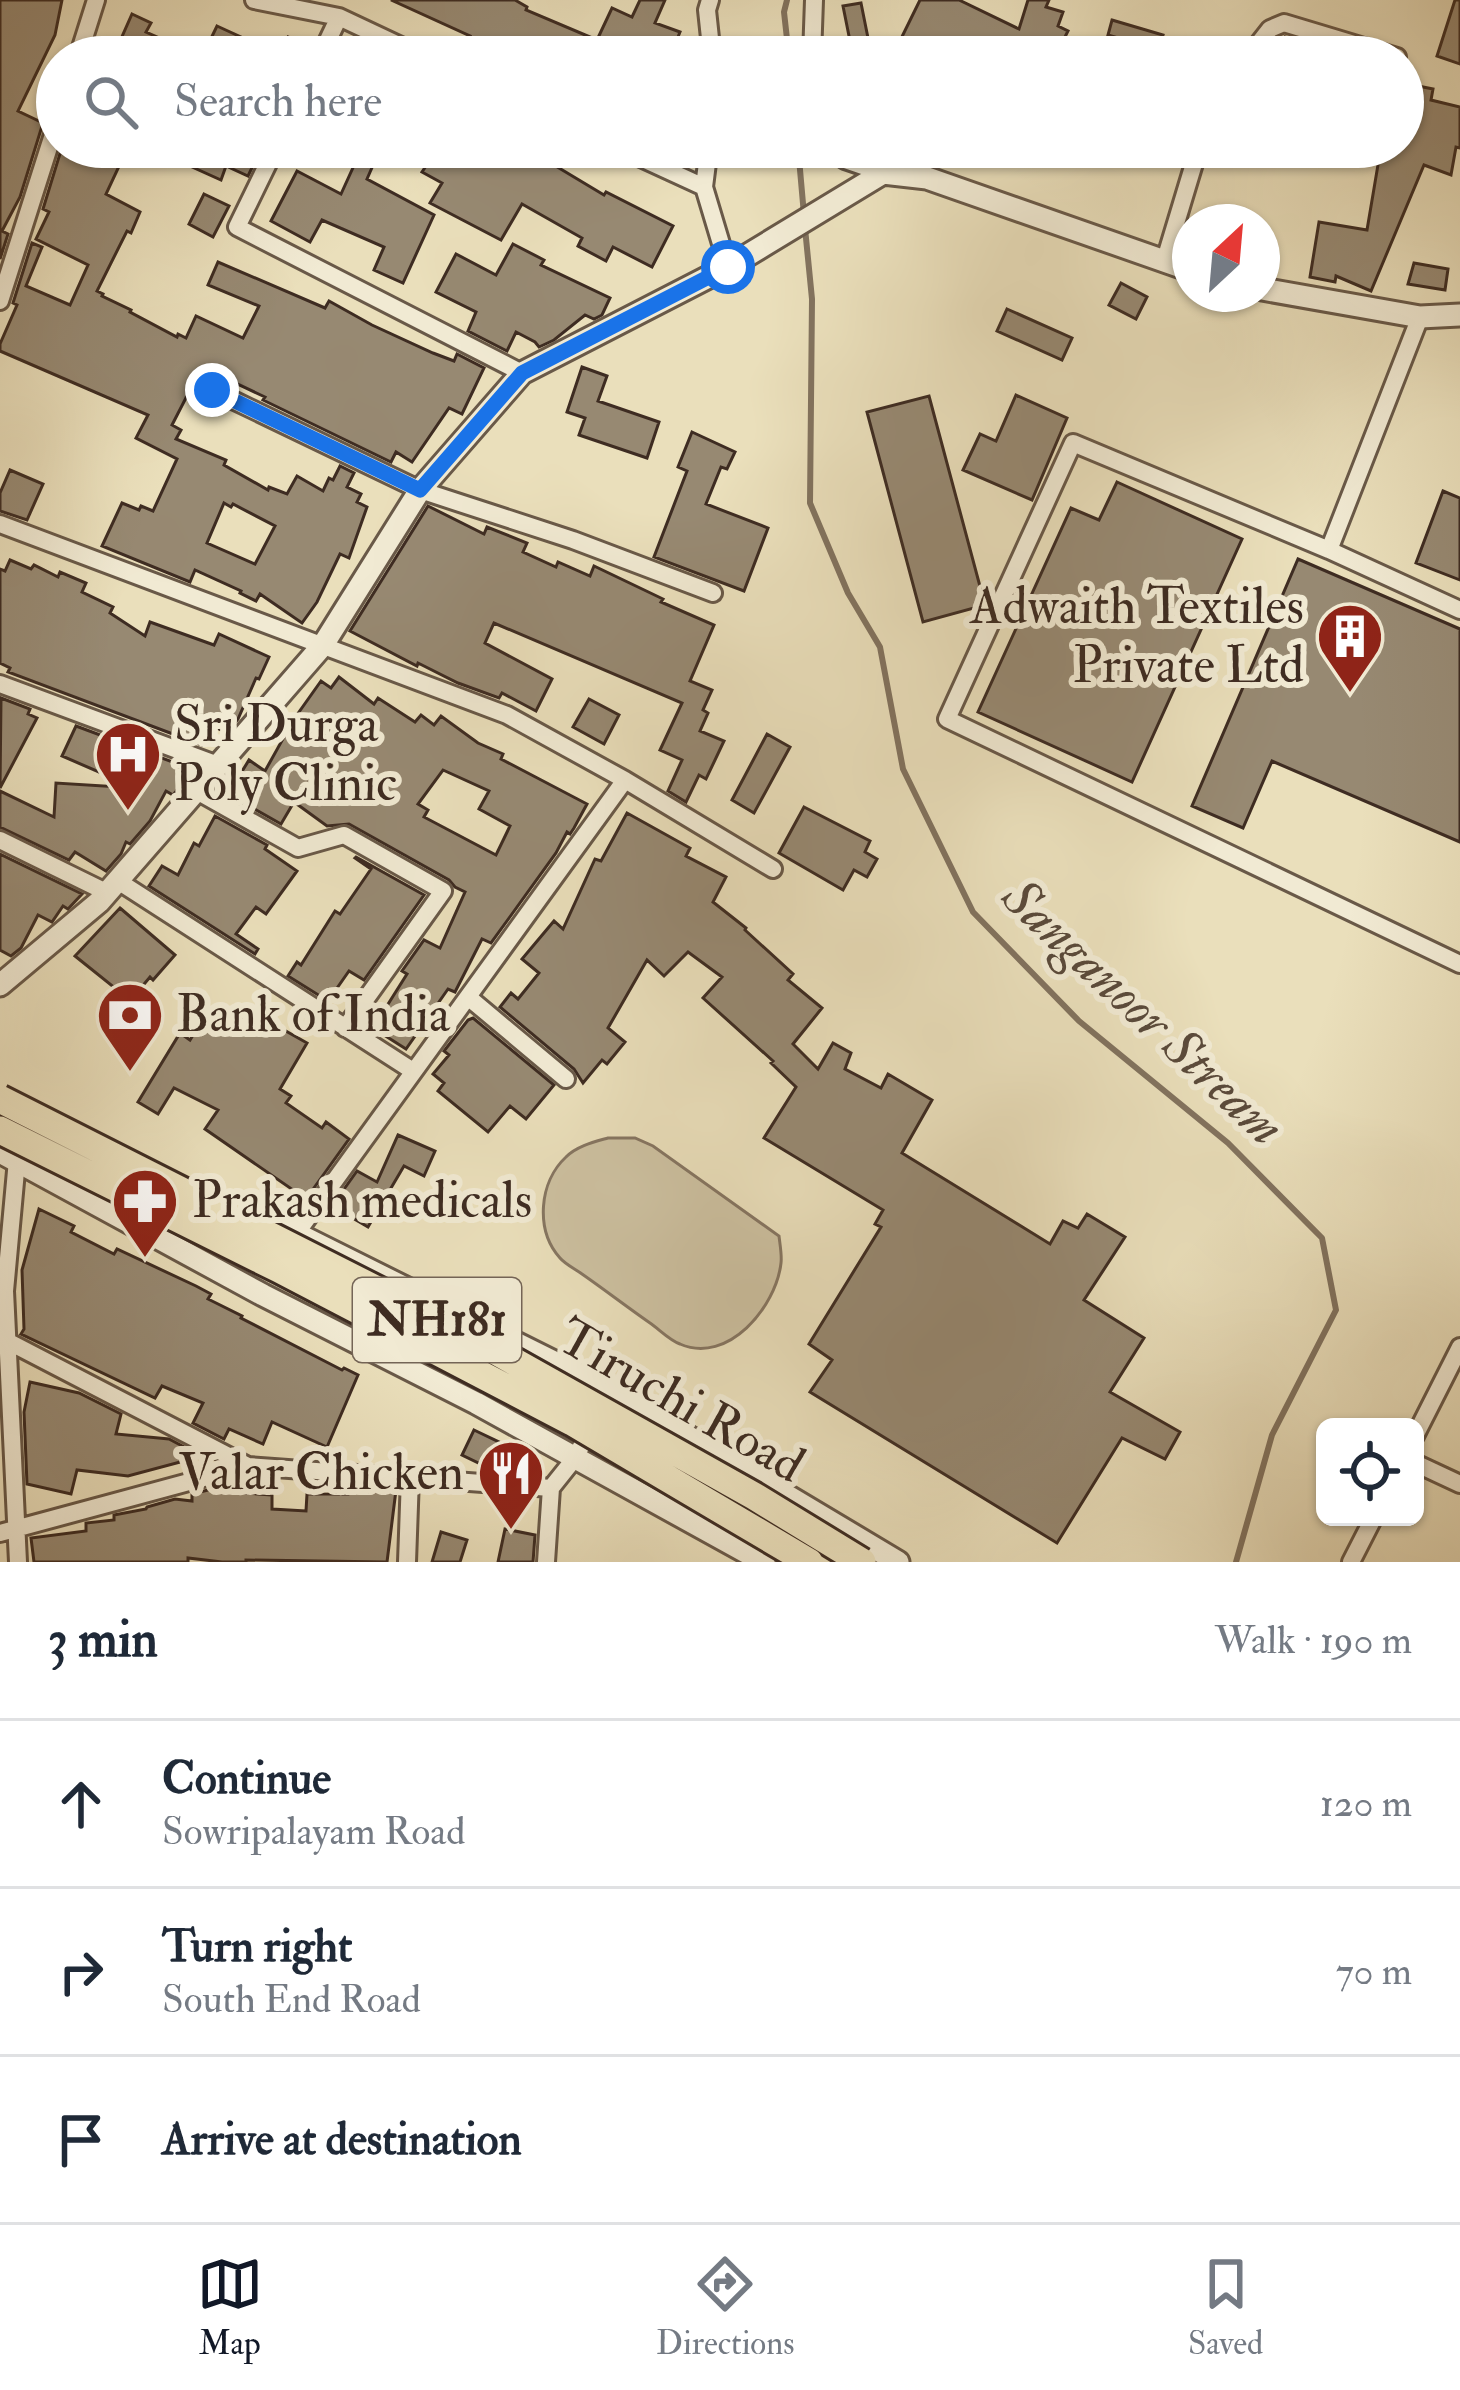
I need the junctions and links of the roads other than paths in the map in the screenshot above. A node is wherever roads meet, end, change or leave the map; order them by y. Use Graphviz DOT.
graph roads {
  1 [pos="96,0"];
  2 [pos="254,0"];
  3 [pos="710,0"];
  4 [pos="814,0"];
  5 [pos="339,17"];
  6 [pos="85,36"];
  7 [pos="330,36"];
  8 [pos="379,36"];
  9 [pos="709,36"];
  10 [pos="813,36"];
  11 [pos="1264,36"];
  12 [pos="1328,36"];
  13 [pos="42,168"];
  14 [pos="266,168"];
  15 [pos="663,168"];
  16 [pos="707,168"];
  17 [pos="868,168"];
  18 [pos="1193,168"];
  19 [pos="883,173"];
  20 [pos="704,187"];
  21 [pos="1164,263"];
  22 [pos="1172,265"];
  23 [pos="728,267"];
  24 [pos="1280,293"];
  25 [pos="0,301"];
  26 [pos="1460,315"];
  27 [pos="1420,317"];
  28 [pos="522,373"];
  29 [pos="212,390"];
  30 [pos="420,490"];
  31 [pos="0,524"];
  32 [pos="1329,550"];
  33 [pos="713,592"];
  34 [pos="1460,610"];
  35 [pos="323,645"];
  36 [pos="0,684"];
  37 [pos="218,764"];
  38 [pos="625,781"];
  39 [pos="195,790"];
  40 [pos="0,840"];
  41 [pos="773,869"];
  42 [pos="113,887"];
  43 [pos="1460,964"];
  44 [pos="0,985"];
  45 [pos="468,997"];
  46 [pos="345,1028"];
  47 [pos="413,1071"];
  48 [pos="566,1079"];
  49 [pos="0,1084"];
  50 [pos="0,1099"];
  51 [pos="0,1130"];
  52 [pos="8,1156"];
  53 [pos="296,1234"];
  54 [pos="3,1291"];
  55 [pos="9,1342"];
  56 [pos="1460,1347"];
  57 [pos="612,1391"];
  58 [pos="1424,1418"];
  59 [pos="5,1424"];
  60 [pos="575,1457"];
  61 [pos="248,1466"];
  62 [pos="1424,1467"];
  63 [pos="410,1477"];
  64 [pos="1460,1484"];
  65 [pos="550,1488"];
  66 [pos="1369,1526"];
  67 [pos="8,1531"];
  68 [pos="18,1562"];
  69 [pos="407,1562"];
  70 [pos="546,1562"];
  71 [pos="764,1562"];
  72 [pos="809,1562"];
  73 [pos="862,1562"];
  74 [pos="898,1562"];
  75 [pos="1351,1562"];
  1 -- 6 [label="street"];
  2 -- 5 [label="street"];
  3 -- 9 [label="street"];
  4 -- 10 [label="street"];
  5 -- 7 [label="street"];
  5 -- 8 [label="street"];
  11 -- 12 [label="street"];
  13 -- 25 [label="street"];
  14 -- 28 [label="street"];
  15 -- 20 [label="street"];
  16 -- 20 [label="street"];
  17 -- 19 [label="street"];
  18 -- 21 [label="street"];
  19 -- 21 [label="street"];
  19 -- 23 [label="street"];
  20 -- 23 [label="street"];
  21 -- 22 [label="street"];
  23 -- 28 [label="street"];
  24 -- 27 [label="street"];
  26 -- 27 [label="street"];
  27 -- 32 [label="street"];
  28 -- 30 [label="street"];
  29 -- 30 [label="street"];
  30 -- 33 [label="street"];
  30 -- 35 [label="street"];
  31 -- 35 [label="street"];
  32 -- 34 [label="street"];
  32 -- 43 [label="street"];
  35 -- 37 [label="street"];
  35 -- 38 [label="street"];
  36 -- 37 [label="street"];
  37 -- 39 [label="street"];
  38 -- 41 [label="street"];
  38 -- 45 [label="street"];
  39 -- 42 [label="street"];
  39 -- 46 [label="street"];
  40 -- 42 [label="street"];
  42 -- 44 [label="street"];
  42 -- 46 [label="street"];
  45 -- 47 [label="street"];
  45 -- 48 [label="street"];
  46 -- 47 [label="street"];
  47 -- 53 [label="street"];
  49 -- 53 [label="street"];
  50 -- 73 [label="highway, Tiruchi Road / NH181, bridge"];
  51 -- 72 [label="highway, Tiruchi Road / NH181, bridge"];
  52 -- 54 [label="street"];
  52 -- 60 [label="street"];
  53 -- 57 [label="street"];
  54 -- 55 [label="street"];
  55 -- 59 [label="street"];
  55 -- 61 [label="street"];
  56 -- 58 [label="street"];
  57 -- 60 [label="street"];
  57 -- 74 [label="street"];
  59 -- 67 [label="street"];
  60 -- 65 [label="street"];
  60 -- 71 [label="street"];
  61 -- 63 [label="street"];
  61 -- 67 [label="street"];
  62 -- 64 [label="street"];
  63 -- 65 [label="street"];
  63 -- 69 [label="street"];
  65 -- 70 [label="street"];
  66 -- 75 [label="street"];
  67 -- 68 [label="street"];
}
